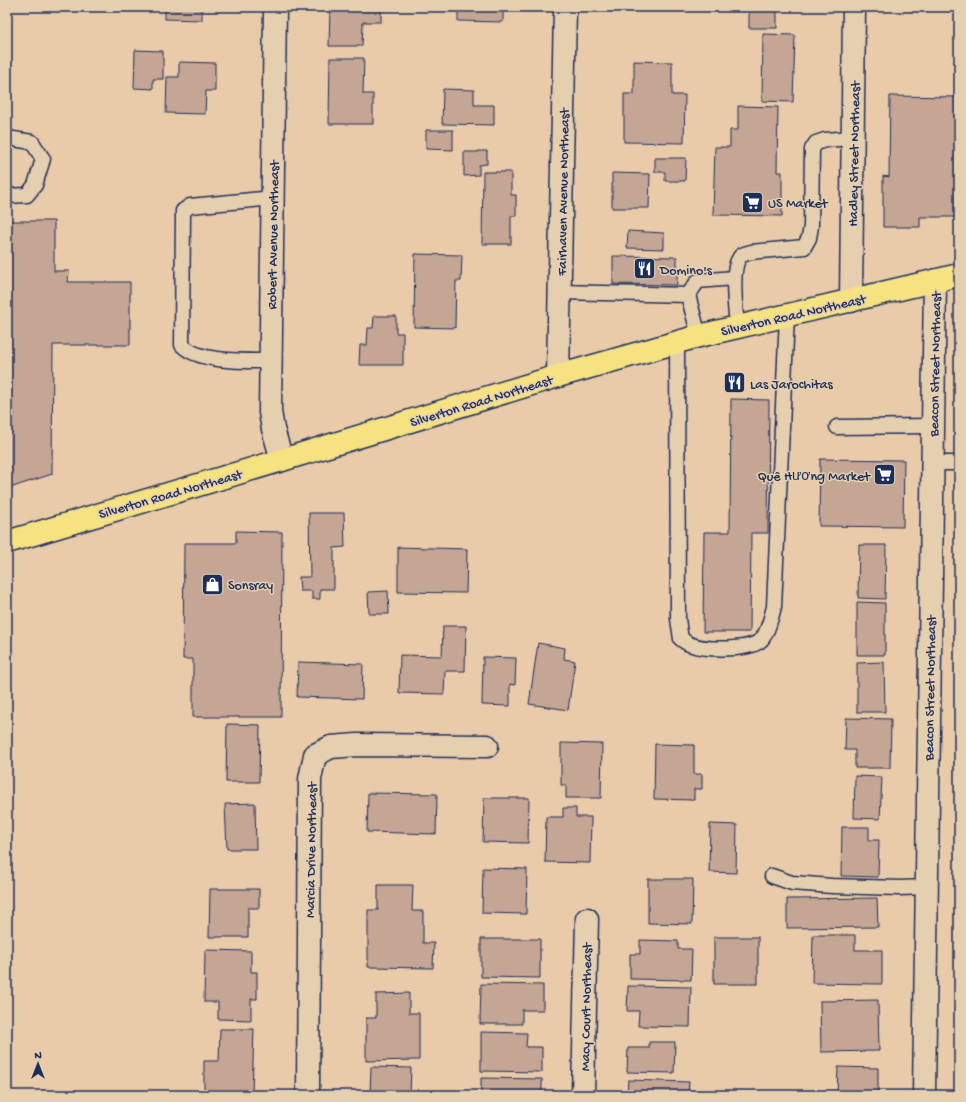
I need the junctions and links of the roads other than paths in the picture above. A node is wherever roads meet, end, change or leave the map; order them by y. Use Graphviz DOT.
graph roads {
  1 [pos="275,7"];
  2 [pos="564,7"];
  3 [pos="854,7"];
  4 [pos="7,138"];
  5 [pos="853,138"];
  6 [pos="7,196"];
  7 [pos="273,198"];
  8 [pos="959,275"];
  9 [pos="734,278"];
  10 [pos="935,282"];
  11 [pos="560,292"];
  12 [pos="688,295"];
  13 [pos="851,301"];
  14 [pos="787,316"];
  15 [pos="737,327"];
  16 [pos="699,336"];
  17 [pos="677,342"];
  18 [pos="271,361"];
  19 [pos="558,376"];
  20 [pos="933,426"];
  21 [pos="837,427"];
  22 [pos="282,460"];
  23 [pos="932,463"];
  24 [pos="959,463"];
  25 [pos="7,542"];
  26 [pos="487,746"];
  27 [pos="772,876"];
  28 [pos="927,887"];
  29 [pos="587,919"];
  30 [pos="308,1095"];
  31 [pos="583,1095"];
  32 [pos="924,1095"];
  1 -- 7 [label="street, Robert Avenue Northeast"];
  2 -- 11 [label="street, Fairhaven Avenue Northeast"];
  3 -- 5 [label="street, Hadley Street Northeast"];
  4 -- 6 [label="lane"];
  5 -- 9 [label="lane"];
  5 -- 13 [label="street, Hadley Street Northeast"];
  7 -- 18 [label="street, Robert Avenue Northeast"];
  7 -- 18 [label="lane"];
  8 -- 10 [label="main road, Silverton Road Northeast"];
  9 -- 12 [label="lane"];
  9 -- 15 [label="lane"];
  10 -- 13 [label="main road, Silverton Road Northeast"];
  10 -- 20 [label="street, Beacon Street Northeast"];
  11 -- 12 [label="lane"];
  11 -- 19 [label="street, Fairhaven Avenue Northeast"];
  12 -- 16 [label="lane"];
  13 -- 14 [label="main road, Silverton Road Northeast"];
  14 -- 15 [label="main road, Silverton Road Northeast"];
  14 -- 17 [label="lane"];
  15 -- 16 [label="main road, Silverton Road Northeast"];
  16 -- 17 [label="main road, Silverton Road Northeast"];
  17 -- 19 [label="main road, Silverton Road Northeast"];
  18 -- 22 [label="street, Robert Avenue Northeast"];
  19 -- 22 [label="main road, Silverton Road Northeast"];
  20 -- 21 [label="lane"];
  20 -- 23 [label="street, Beacon Street Northeast"];
  22 -- 25 [label="main road, Silverton Road Northeast"];
  23 -- 24 [label="lane"];
  23 -- 28 [label="street, Beacon Street Northeast"];
  26 -- 30 [label="street, Marcia Drive Northeast"];
  27 -- 28 [label="lane"];
  28 -- 32 [label="street, Beacon Street Northeast"];
  29 -- 31 [label="street, Macy Court Northeast"];
}
